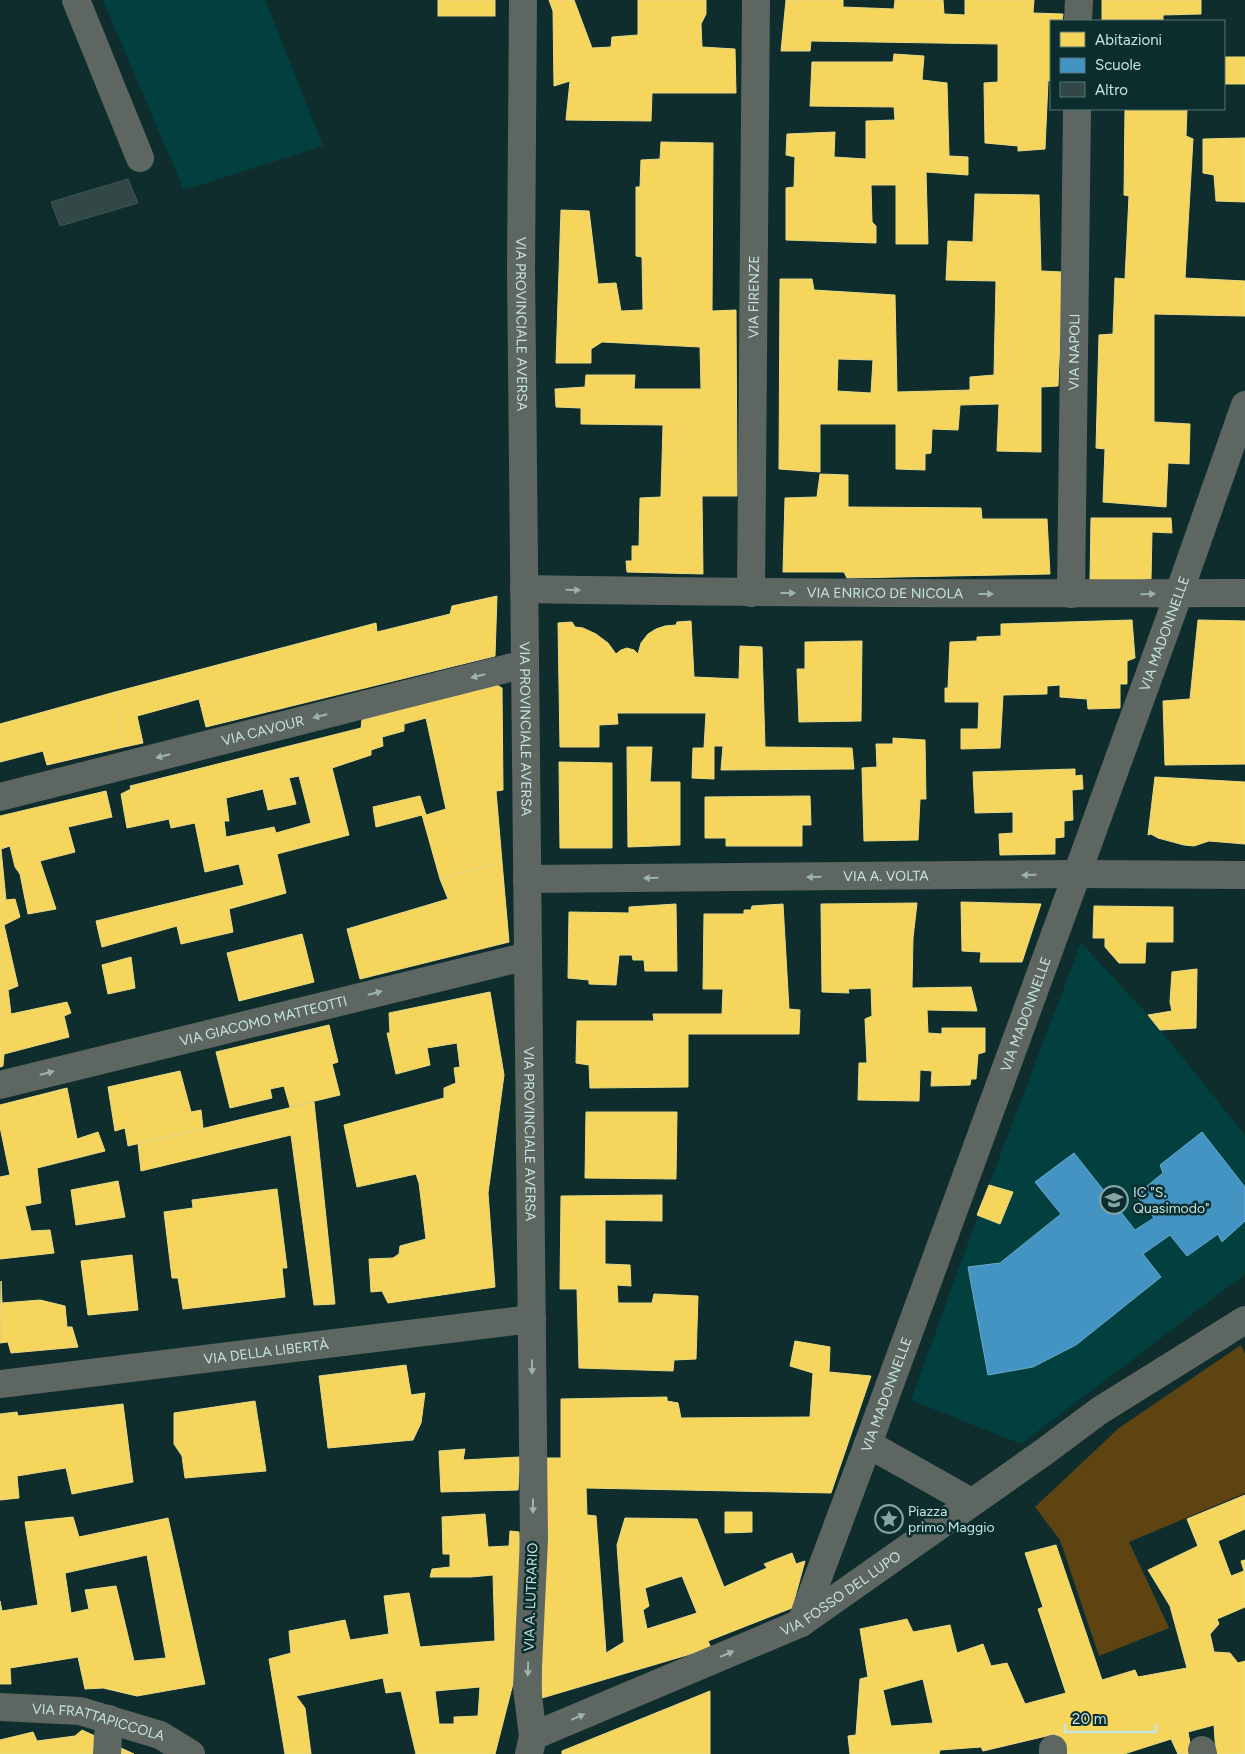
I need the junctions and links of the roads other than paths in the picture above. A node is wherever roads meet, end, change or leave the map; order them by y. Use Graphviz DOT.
graph roads {
  1 [pos="76,0"];
  2 [pos="523,0"];
  3 [pos="756,0"];
  4 [pos="1079,0"];
  5 [pos="1078,20"];
  6 [pos="1077,110"];
  7 [pos="140,158"];
  8 [pos="1243,416"];
  9 [pos="524,589"];
  10 [pos="751,593"];
  11 [pos="1179,593"];
  12 [pos="1245,593"];
  13 [pos="1071,594"];
  14 [pos="525,664"];
  15 [pos="0,797"];
  16 [pos="1077,874"];
  17 [pos="1245,875"];
  18 [pos="527,879"];
  19 [pos="528,956"];
  20 [pos="0,1085"];
  21 [pos="532,1318"];
  22 [pos="1245,1320"];
  23 [pos="0,1384"];
  24 [pos="868,1444"];
  25 [pos="533,1458"];
  26 [pos="971,1502"];
  27 [pos="801,1622"];
  28 [pos="0,1707"];
  29 [pos="109,1719"];
  30 [pos="531,1745"];
  31 [pos="106,1754"];
  32 [pos="192,1754"];
  1 -- 7 [label="street"];
  2 -- 9 [label="street, VIA PROVINCIALE AVERSA"];
  3 -- 10 [label="street, VIA FIRENZE"];
  4 -- 5 [label="street"];
  6 -- 13 [label="street, VIA NAPOLI"];
  8 -- 11 [label="street, VIA MADONNELLE"];
  9 -- 10 [label="street, VIA ENRICO DE NICOLA, one-way"];
  9 -- 14 [label="street, VIA PROVINCIALE AVERSA"];
  10 -- 13 [label="street, VIA ENRICO DE NICOLA, one-way"];
  11 -- 12 [label="street, VIA ENRICO DE NICOLA"];
  13 -- 11 [label="street, VIA ENRICO DE NICOLA, one-way"];
  11 -- 16 [label="street, VIA MADONNELLE"];
  14 -- 15 [label="street, VIA CAVOUR, one-way"];
  14 -- 18 [label="street, VIA PROVINCIALE AVERSA"];
  16 -- 17 [label="street, VIA A. VOLTA"];
  16 -- 18 [label="street, VIA A. VOLTA, one-way"];
  16 -- 24 [label="street, VIA MADONNELLE"];
  18 -- 19 [label="street, VIA PROVINCIALE AVERSA"];
  20 -- 19 [label="street, VIA GIACOMO MATTEOTTI, one-way"];
  19 -- 21 [label="street, VIA PROVINCIALE AVERSA"];
  21 -- 23 [label="street, VIA DELLA LIBERTÀ"];
  21 -- 25 [label="street, VIA PROVINCIALE AVERSA, one-way"];
  22 -- 26 [label="street, VIA FOSSO DEL LUPO"];
  24 -- 26 [label="street"];
  24 -- 27 [label="street, VIA MADONNELLE"];
  25 -- 30 [label="street, VIA A. LUTRARIO, one-way"];
  26 -- 27 [label="street, VIA FOSSO DEL LUPO"];
  30 -- 27 [label="street, VIA FOSSO DEL LUPO, one-way"];
  28 -- 29 [label="street, VIA FRATTAPICCOLA"];
  29 -- 31 [label="street"];
  29 -- 32 [label="street, VIA FRATTAPICCOLA"];
}
